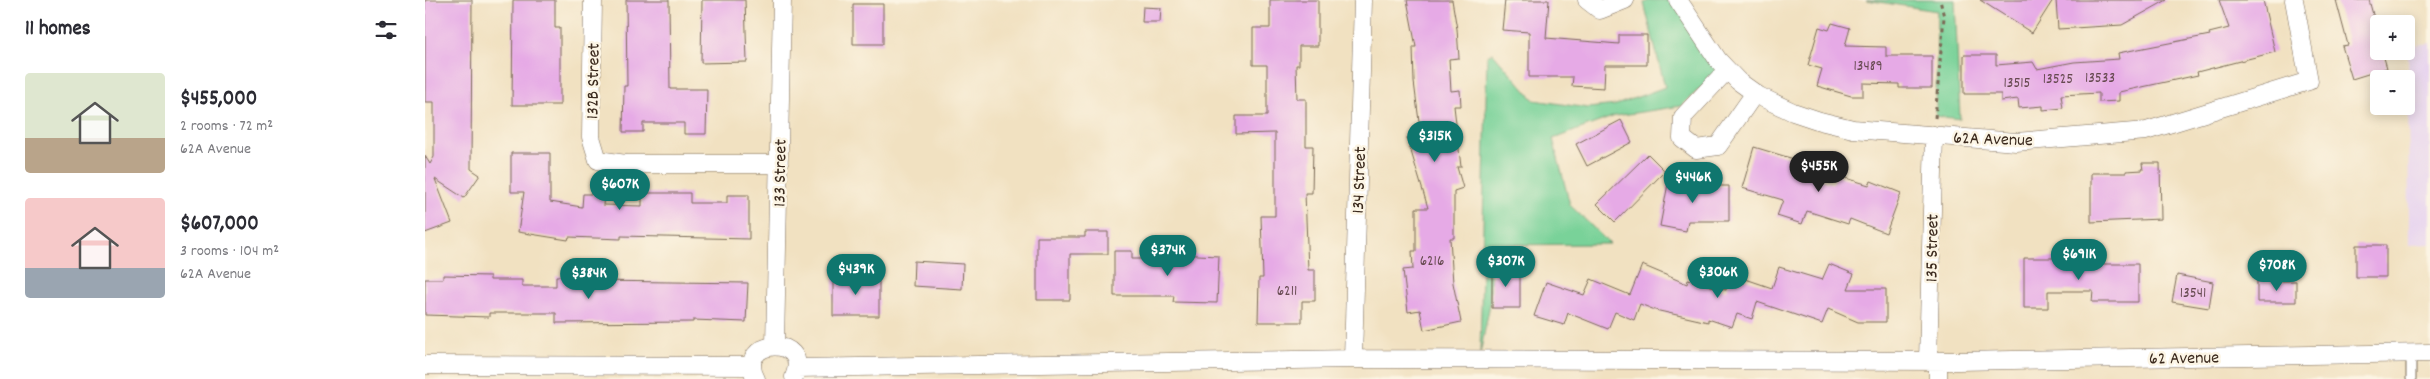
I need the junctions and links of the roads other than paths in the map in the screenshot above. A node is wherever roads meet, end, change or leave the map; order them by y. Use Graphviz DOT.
graph roads {
  1 [pos="593,0"];
  2 [pos="782,0"];
  3 [pos="1363,0"];
  4 [pos="1587,0"];
  5 [pos="1625,0"];
  6 [pos="1678,0"];
  7 [pos="2294,0"];
  8 [pos="1727,70"];
  9 [pos="1755,93"];
  10 [pos="1934,127"];
  11 [pos="779,164"];
  12 [pos="775,345"];
  13 [pos="2411,353"];
  14 [pos="2430,353"];
  15 [pos="1353,359"];
  16 [pos="1933,361"];
  17 [pos="425,365"];
  18 [pos="754,372"];
  19 [pos="795,373"];
  20 [pos="1938,379"];
  21 [pos="2411,379"];
  1 -- 11 [label="street, 132B Street"];
  2 -- 11 [label="street, 133 Street"];
  3 -- 15 [label="street, 134 Street"];
  4 -- 5 [label="street"];
  6 -- 8 [label="street, 62A Avenue"];
  7 -- 10 [label="street, 62A Avenue"];
  8 -- 9 [label="street, 62A Avenue"];
  8 -- 9 [label="street"];
  9 -- 10 [label="street, 62A Avenue"];
  10 -- 16 [label="street, 135 Street"];
  11 -- 12 [label="street, 133 Street"];
  12 -- 18 [label="street"];
  12 -- 19 [label="street"];
  13 -- 14 [label="street, 62 Avenue"];
  13 -- 16 [label="street, 62 Avenue"];
  13 -- 21 [label="lane"];
  15 -- 16 [label="street, 62 Avenue"];
  15 -- 19 [label="street, 62 Avenue"];
  16 -- 20 [label="street, 135 Street"];
  17 -- 18 [label="street"];
}
